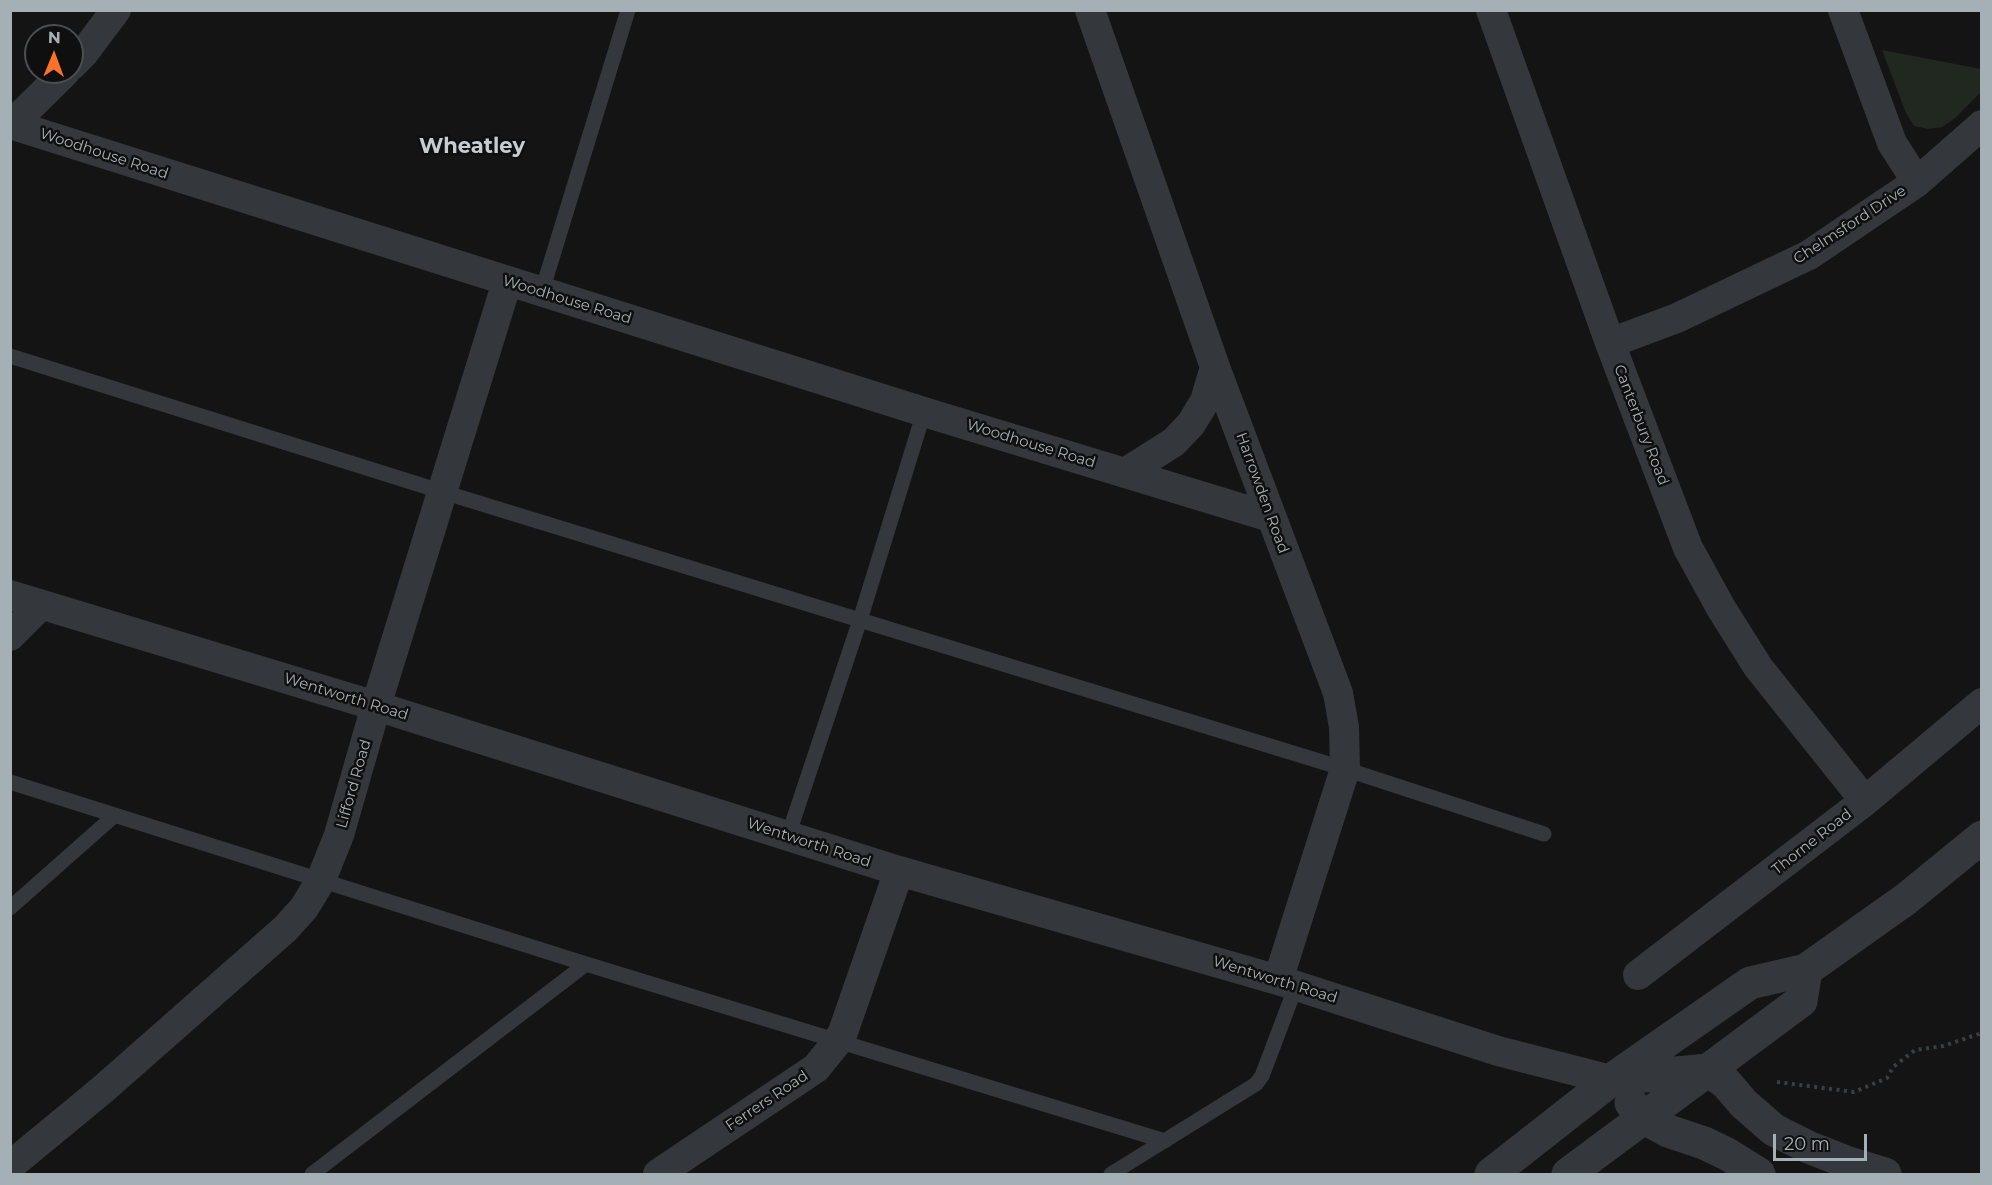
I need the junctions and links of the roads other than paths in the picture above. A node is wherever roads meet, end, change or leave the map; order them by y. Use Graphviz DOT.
graph roads {
  1 [pos="116,10"];
  2 [pos="628,10"];
  3 [pos="1090,10"];
  4 [pos="1491,10"];
  5 [pos="1843,10"];
  6 [pos="84,53"];
  7 [pos="53,84"];
  8 [pos="11,125"];
  9 [pos="1982,125"];
  10 [pos="1917,182"];
  11 [pos="507,282"];
  12 [pos="542,291"];
  13 [pos="1610,344"];
  14 [pos="10,356"];
  15 [pos="1215,367"];
  16 [pos="924,412"];
  17 [pos="1125,473"];
  18 [pos="443,492"];
  19 [pos="1270,517"];
  20 [pos="10,595"];
  21 [pos="41,605"];
  22 [pos="860,620"];
  23 [pos="10,636"];
  24 [pos="1982,703"];
  25 [pos="375,706"];
  26 [pos="1345,768"];
  27 [pos="10,782"];
  28 [pos="1865,801"];
  29 [pos="114,816"];
  30 [pos="1544,834"];
  31 [pos="788,836"];
  32 [pos="1982,837"];
  33 [pos="899,871"];
  34 [pos="321,880"];
  35 [pos="10,908"];
  36 [pos="586,964"];
  37 [pos="1806,970"];
  38 [pos="1638,975"];
  39 [pos="1287,983"];
  40 [pos="837,1042"];
  41 [pos="1708,1070"];
  42 [pos="1611,1080"];
  43 [pos="1644,1118"];
  44 [pos="1165,1141"];
  45 [pos="10,1166"];
  46 [pos="312,1174"];
  47 [pos="658,1174"];
  48 [pos="1111,1174"];
  49 [pos="1491,1174"];
  50 [pos="1568,1174"];
  51 [pos="1759,1174"];
  52 [pos="1885,1174"];
  1 -- 6 [label="street"];
  2 -- 12 [label="lane"];
  3 -- 15 [label="street, Harrowden Road"];
  4 -- 13 [label="street, Canterbury Road"];
  5 -- 10 [label="street, Chelmsford Drive"];
  7 -- 8 [label="street"];
  8 -- 11 [label="street, Woodhouse Road"];
  9 -- 10 [label="street"];
  10 -- 13 [label="street, Chelmsford Drive"];
  11 -- 12 [label="street, Woodhouse Road"];
  11 -- 18 [label="street, Lifford Road"];
  12 -- 16 [label="street, Woodhouse Road"];
  13 -- 28 [label="street, Canterbury Road"];
  14 -- 18 [label="lane"];
  15 -- 17 [label="street"];
  15 -- 19 [label="street, Harrowden Road"];
  16 -- 17 [label="street, Woodhouse Road"];
  16 -- 22 [label="lane"];
  17 -- 19 [label="street, Woodhouse Road"];
  18 -- 22 [label="lane"];
  18 -- 25 [label="street, Lifford Road"];
  19 -- 26 [label="street, Harrowden Road"];
  20 -- 21 [label="street, Wentworth Road"];
  21 -- 23 [label="street"];
  21 -- 25 [label="street, Wentworth Road"];
  22 -- 26 [label="lane"];
  22 -- 31 [label="lane"];
  24 -- 28 [label="street, Thorne Road"];
  25 -- 31 [label="street, Wentworth Road"];
  25 -- 34 [label="street, Lifford Road"];
  26 -- 30 [label="lane"];
  26 -- 39 [label="street, Harrowden Road"];
  27 -- 29 [label="lane"];
  28 -- 38 [label="street, Thorne Road"];
  29 -- 34 [label="lane"];
  29 -- 35 [label="lane"];
  31 -- 33 [label="street, Wentworth Road"];
  32 -- 37 [label="street"];
  33 -- 39 [label="street, Wentworth Road"];
  33 -- 40 [label="street, Ferrers Road"];
  34 -- 36 [label="lane"];
  34 -- 45 [label="street, Lifford Road"];
  36 -- 40 [label="lane"];
  36 -- 46 [label="lane"];
  37 -- 41 [label="street"];
  37 -- 42 [label="street"];
  39 -- 42 [label="street, Wentworth Road"];
  39 -- 44 [label="lane"];
  40 -- 44 [label="lane"];
  40 -- 47 [label="street, Ferrers Road"];
  41 -- 42 [label="street"];
  41 -- 43 [label="street"];
  41 -- 52 [label="street"];
  42 -- 43 [label="street"];
  42 -- 49 [label="street"];
  43 -- 50 [label="street"];
  43 -- 51 [label="street"];
  44 -- 48 [label="lane"];
}
